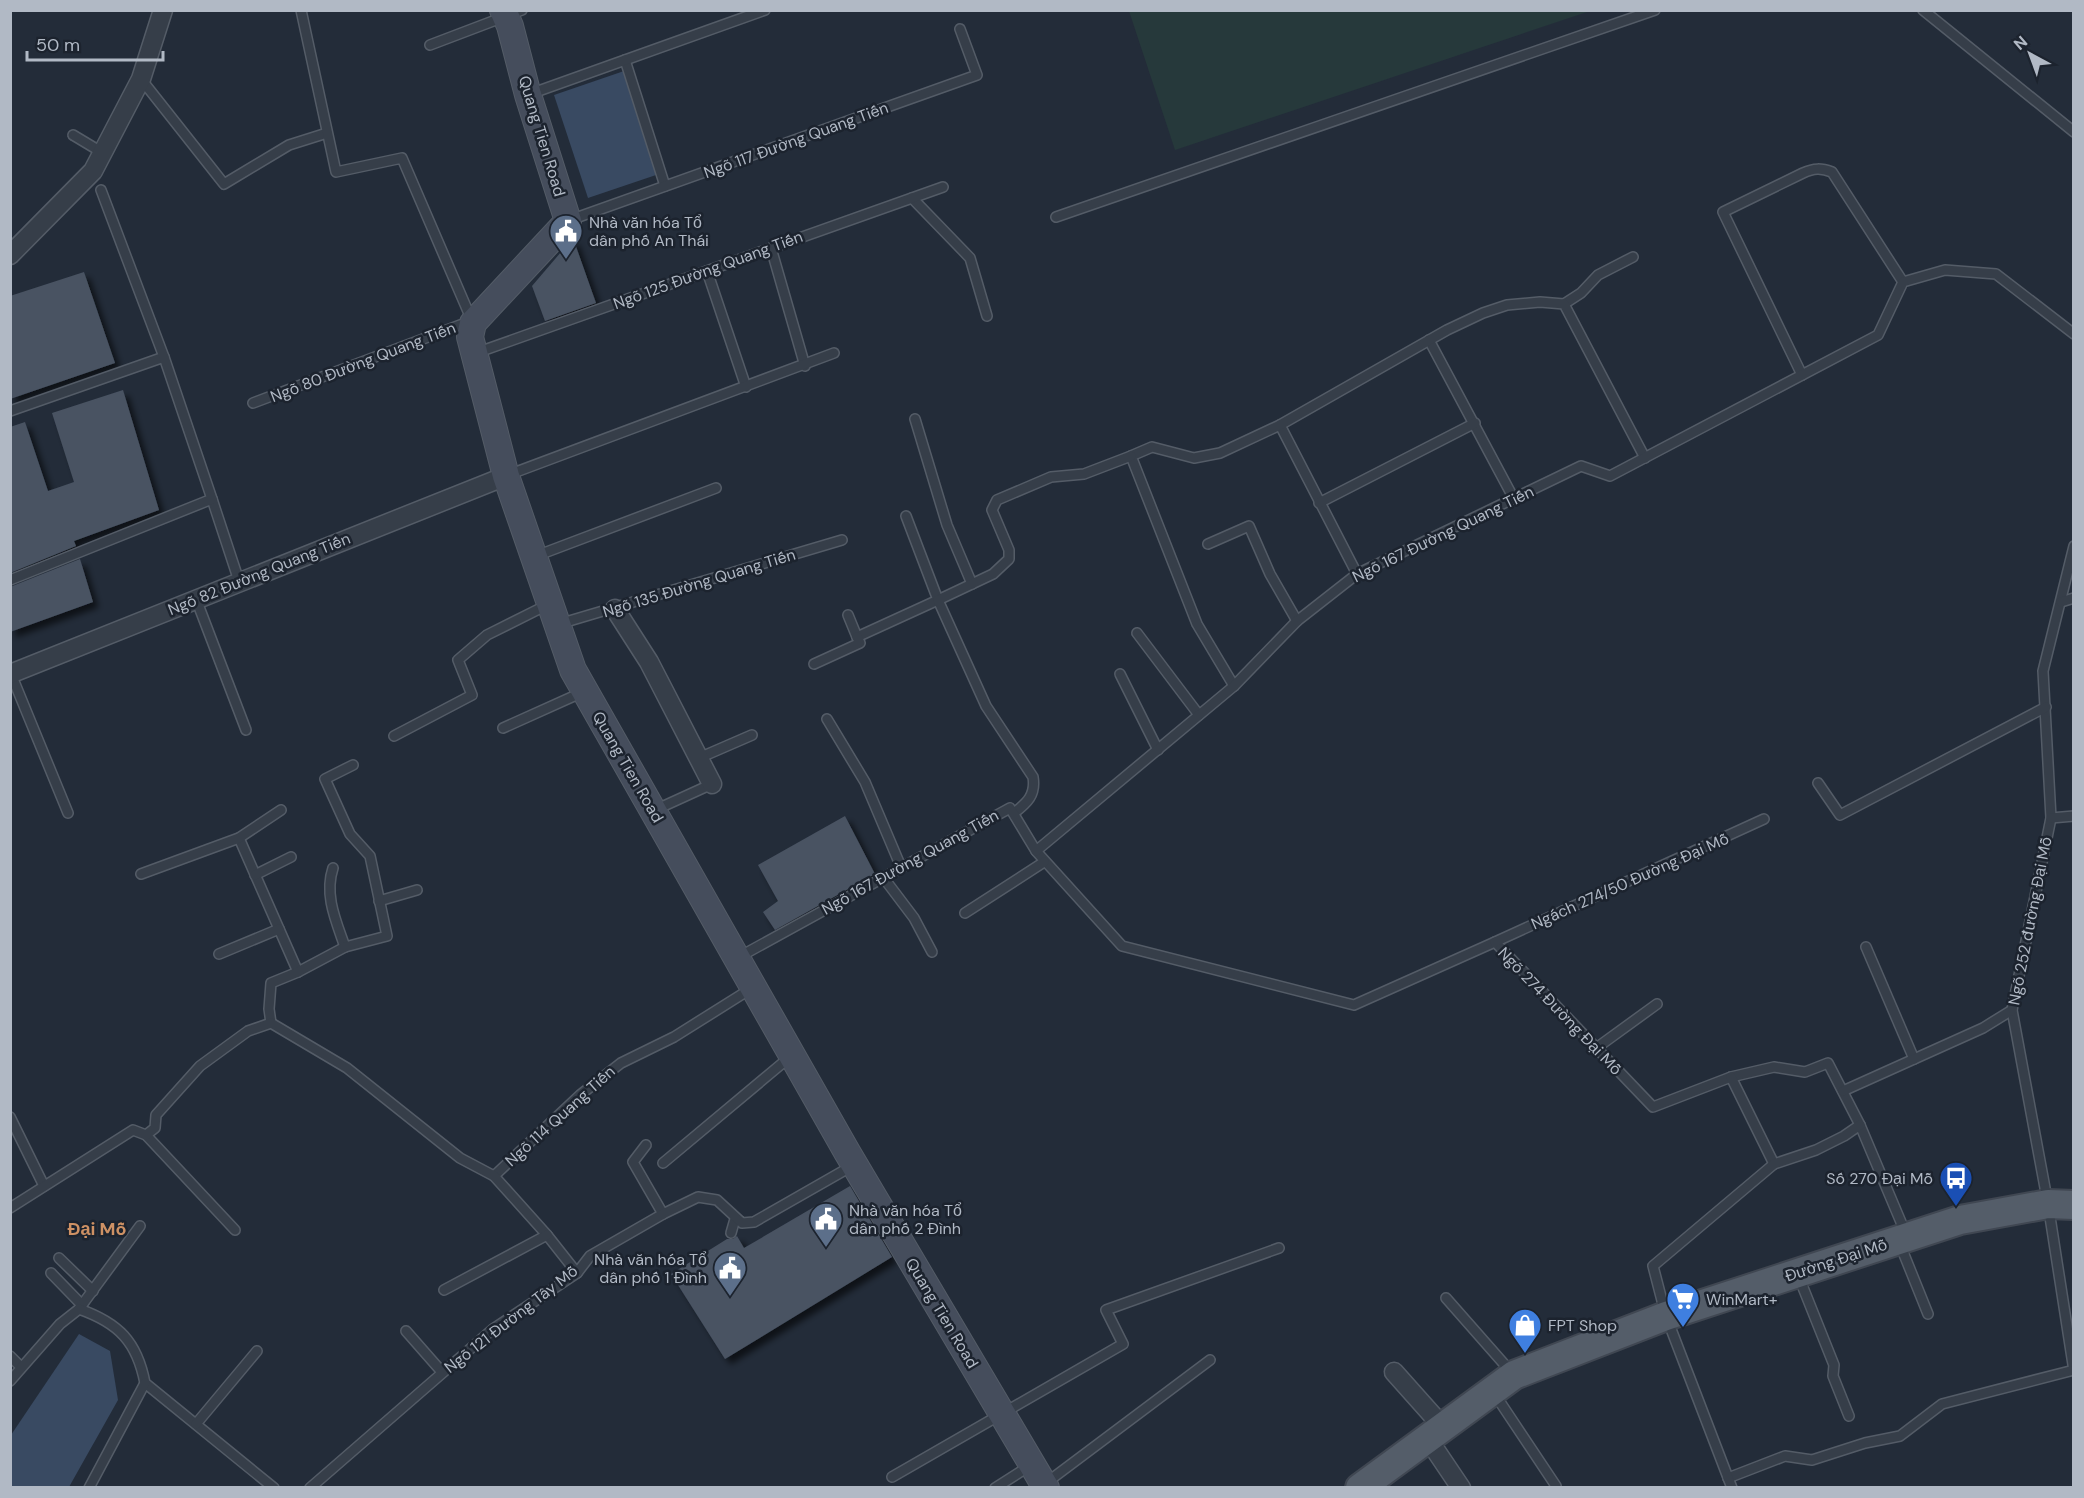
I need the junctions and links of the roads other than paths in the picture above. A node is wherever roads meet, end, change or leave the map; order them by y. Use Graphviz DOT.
graph roads {
  1 [pos="163,10"];
  2 [pos="302,10"];
  3 [pos="765,10"];
  4 [pos="1655,10"];
  5 [pos="1923,10"];
  6 [pos="510,12"];
  7 [pos="960,29"];
  8 [pos="430,45"];
  9 [pos="625,60"];
  10 [pos="141,79"];
  11 [pos="528,95"];
  12 [pos="2073,132"];
  13 [pos="327,133"];
  14 [pos="73,135"];
  15 [pos="103,153"];
  16 [pos="666,186"];
  17 [pos="943,187"];
  18 [pos="101,190"];
  19 [pos="912,198"];
  20 [pos="1056,217"];
  21 [pos="568,221"];
  22 [pos="771,248"];
  23 [pos="10,255"];
  24 [pos="1633,257"];
  25 [pos="707,271"];
  26 [pos="1903,282"];
  27 [pos="1564,304"];
  28 [pos="987,316"];
  29 [pos="473,323"];
  30 [pos="2073,334"];
  31 [pos="1429,340"];
  32 [pos="834,353"];
  33 [pos="473,354"];
  34 [pos="164,357"];
  35 [pos="805,366"];
  36 [pos="1802,375"];
  37 [pos="746,387"];
  38 [pos="253,403"];
  39 [pos="10,411"];
  40 [pos="915,419"];
  41 [pos="1475,423"];
  42 [pos="1280,426"];
  43 [pos="1131,456"];
  44 [pos="1645,458"];
  45 [pos="507,476"];
  46 [pos="716,488"];
  47 [pos="212,499"];
  48 [pos="1514,499"];
  49 [pos="1319,503"];
  50 [pos="906,516"];
  51 [pos="842,540"];
  52 [pos="1208,544"];
  53 [pos="2073,546"];
  54 [pos="534,556"];
  55 [pos="1357,574"];
  56 [pos="10,580"];
  57 [pos="239,582"];
  58 [pos="972,584"];
  59 [pos="2073,598"];
  60 [pos="196,599"];
  61 [pos="938,600"];
  62 [pos="2061,602"];
  63 [pos="615,609"];
  64 [pos="553,615"];
  65 [pos="848,615"];
  66 [pos="1298,621"];
  67 [pos="1137,633"];
  68 [pos="857,637"];
  69 [pos="814,664"];
  70 [pos="11,674"];
  71 [pos="1120,675"];
  72 [pos="1234,686"];
  73 [pos="585,691"];
  74 [pos="2046,707"];
  75 [pos="1199,715"];
  76 [pos="827,720"];
  77 [pos="503,728"];
  78 [pos="246,730"];
  79 [pos="752,735"];
  80 [pos="394,736"];
  81 [pos="1158,750"];
  82 [pos="699,758"];
  83 [pos="354,765"];
  84 [pos="1818,783"];
  85 [pos="712,784"];
  86 [pos="281,810"];
  87 [pos="653,812"];
  88 [pos="68,813"];
  89 [pos="1014,813"];
  90 [pos="2073,816"];
  91 [pos="2051,818"];
  92 [pos="1764,819"];
  93 [pos="239,838"];
  94 [pos="1036,851"];
  95 [pos="291,857"];
  96 [pos="1044,862"];
  97 [pos="901,867"];
  98 [pos="333,868"];
  99 [pos="141,874"];
  100 [pos="255,875"];
  101 [pos="883,877"];
  102 [pos="417,890"];
  103 [pos="379,901"];
  104 [pos="965,913"];
  105 [pos="279,929"];
  106 [pos="1495,942"];
  107 [pos="345,946"];
  108 [pos="1866,947"];
  109 [pos="932,952"];
  110 [pos="219,954"];
  111 [pos="736,958"];
  112 [pos="298,972"];
  113 [pos="753,988"];
  114 [pos="1657,1004"];
  115 [pos="2012,1010"];
  116 [pos="271,1023"];
  117 [pos="1595,1049"];
  118 [pos="791,1056"];
  119 [pos="1914,1059"];
  120 [pos="1731,1077"];
  121 [pos="1843,1091"];
  122 [pos="10,1117"];
  123 [pos="1860,1125"];
  124 [pos="146,1134"];
  125 [pos="646,1145"];
  126 [pos="663,1163"];
  127 [pos="854,1164"];
  128 [pos="1774,1164"];
  129 [pos="494,1176"];
  130 [pos="44,1186"];
  131 [pos="2061,1205"];
  132 [pos="10,1208"];
  133 [pos="663,1214"];
  134 [pos="735,1219"];
  135 [pos="140,1226"];
  136 [pos="235,1230"];
  137 [pos="731,1233"];
  138 [pos="547,1235"];
  139 [pos="1902,1238"];
  140 [pos="1279,1248"];
  141 [pos="59,1258"];
  142 [pos="51,1273"];
  143 [pos="577,1273"];
  144 [pos="1797,1273"];
  145 [pos="444,1290"];
  146 [pos="93,1291"];
  147 [pos="1446,1298"];
  148 [pos="81,1307"];
  149 [pos="1928,1314"];
  150 [pos="1666,1316"];
  151 [pos="406,1331"];
  152 [pos="257,1351"];
  153 [pos="10,1356"];
  154 [pos="1210,1360"];
  155 [pos="21,1367"];
  156 [pos="2073,1370"];
  157 [pos="442,1372"];
  158 [pos="1394,1372"];
  159 [pos="10,1381"];
  160 [pos="145,1383"];
  161 [pos="1503,1383"];
  162 [pos="1001,1413"];
  163 [pos="1849,1416"];
  164 [pos="196,1424"];
  165 [pos="1435,1433"];
  166 [pos="892,1477"];
  167 [pos="1040,1479"];
  168 [pos="1730,1485"];
  169 [pos="1363,1486"];
  170 [pos="1556,1486"];
  171 [pos="89,1488"];
  172 [pos="274,1488"];
  173 [pos="310,1488"];
  174 [pos="995,1488"];
  175 [pos="1461,1488"];
  1 -- 10 [label="street"];
  2 -- 13 [label="lane"];
  3 -- 9 [label="lane"];
  4 -- 20 [label="lane"];
  5 -- 12 [label="lane"];
  6 -- 8 [label="lane"];
  6 -- 11 [label="street, Quang Tien Road"];
  7 -- 16 [label="lane, Ngõ 117 Đường Quang Tiến"];
  9 -- 11 [label="lane"];
  9 -- 16 [label="lane"];
  10 -- 13 [label="lane"];
  10 -- 15 [label="street"];
  11 -- 21 [label="street, Quang Tien Road"];
  13 -- 29 [label="lane"];
  14 -- 15 [label="lane"];
  15 -- 23 [label="street"];
  16 -- 21 [label="lane, Ngõ 117 Đường Quang Tiến"];
  17 -- 19 [label="lane, Ngõ 125 Đường Quang Tiến"];
  18 -- 34 [label="lane"];
  19 -- 22 [label="lane, Ngõ 125 Đường Quang Tiến"];
  19 -- 28 [label="lane"];
  21 -- 29 [label="street"];
  22 -- 25 [label="lane, Ngõ 125 Đường Quang Tiến"];
  22 -- 35 [label="lane"];
  24 -- 27 [label="lane"];
  25 -- 33 [label="lane, Ngõ 125 Đường Quang Tiến"];
  25 -- 37 [label="lane"];
  26 -- 30 [label="lane"];
  26 -- 36 [label="lane, Ngõ 167 Đường Quang Tiến"];
  26 -- 36 [label="lane"];
  27 -- 31 [label="lane"];
  27 -- 44 [label="lane"];
  29 -- 33 [label="street, Quang Tien Road"];
  29 -- 38 [label="lane, Ngõ 80 Đường Quang Tiến"];
  31 -- 41 [label="lane"];
  31 -- 42 [label="lane"];
  32 -- 35 [label="lane"];
  33 -- 45 [label="street, Quang Tien Road"];
  34 -- 39 [label="lane"];
  34 -- 47 [label="lane"];
  35 -- 37 [label="lane"];
  36 -- 44 [label="lane, Ngõ 167 Đường Quang Tiến"];
  37 -- 45 [label="lane"];
  40 -- 58 [label="lane"];
  41 -- 48 [label="lane"];
  41 -- 49 [label="lane"];
  42 -- 43 [label="lane"];
  42 -- 49 [label="lane"];
  43 -- 58 [label="lane"];
  43 -- 72 [label="lane"];
  44 -- 48 [label="lane, Ngõ 167 Đường Quang Tiến"];
  45 -- 54 [label="street, Quang Tien Road"];
  45 -- 57 [label="street, Ngõ 82 Đường Quang Tiến"];
  46 -- 54 [label="lane"];
  47 -- 56 [label="lane"];
  47 -- 57 [label="lane"];
  48 -- 55 [label="lane, Ngõ 167 Đường Quang Tiến"];
  49 -- 55 [label="lane"];
  50 -- 61 [label="lane"];
  51 -- 63 [label="lane, Ngõ 135 Đường Quang Tiến"];
  52 -- 66 [label="lane"];
  53 -- 62 [label="lane, Ngõ 252 đường Đại Mỗ"];
  54 -- 64 [label="street, Quang Tien Road"];
  55 -- 66 [label="lane, Ngõ 167 Đường Quang Tiến"];
  57 -- 60 [label="street, Ngõ 82 Đường Quang Tiến"];
  58 -- 61 [label="lane"];
  59 -- 62 [label="lane"];
  60 -- 70 [label="street, Ngõ 82 Đường Quang Tiến"];
  60 -- 78 [label="lane"];
  61 -- 68 [label="lane"];
  61 -- 89 [label="lane"];
  62 -- 74 [label="lane, Ngõ 252 đường Đại Mỗ"];
  63 -- 64 [label="lane, Ngõ 135 Đường Quang Tiến"];
  63 -- 82 [label="street"];
  64 -- 73 [label="street, Quang Tien Road"];
  64 -- 80 [label="lane, Ngõ 135 Đường Quang Tiến"];
  65 -- 68 [label="lane"];
  66 -- 72 [label="lane, Ngõ 167 Đường Quang Tiến"];
  67 -- 75 [label="lane"];
  68 -- 69 [label="lane"];
  70 -- 88 [label="lane"];
  71 -- 81 [label="lane"];
  72 -- 75 [label="lane, Ngõ 167 Đường Quang Tiến"];
  73 -- 77 [label="lane"];
  73 -- 87 [label="street, Quang Tien Road"];
  74 -- 84 [label="lane"];
  74 -- 91 [label="lane, Ngõ 252 đường Đại Mỗ"];
  75 -- 81 [label="lane, Ngõ 167 Đường Quang Tiến"];
  76 -- 97 [label="lane"];
  79 -- 82 [label="lane"];
  81 -- 94 [label="lane, Ngõ 167 Đường Quang Tiến"];
  82 -- 85 [label="street"];
  83 -- 103 [label="lane"];
  85 -- 87 [label="lane"];
  86 -- 93 [label="lane"];
  87 -- 111 [label="street, Quang Tien Road"];
  89 -- 94 [label="lane, Ngõ 167 Đường Quang Tiến"];
  89 -- 97 [label="lane, Ngõ 167 Đường Quang Tiến"];
  90 -- 91 [label="lane"];
  91 -- 115 [label="lane, Ngõ 252 đường Đại Mỗ"];
  92 -- 106 [label="lane, Ngách 274/50 Đường Đại Mỗ"];
  93 -- 99 [label="lane"];
  93 -- 100 [label="lane"];
  94 -- 96 [label="lane, Ngõ 274 Đường Đại Mỗ"];
  95 -- 100 [label="lane"];
  96 -- 104 [label="lane"];
  96 -- 106 [label="lane, Ngõ 274 Đường Đại Mỗ"];
  97 -- 101 [label="lane, Ngõ 167 Đường Quang Tiến"];
  98 -- 107 [label="lane"];
  100 -- 105 [label="lane"];
  101 -- 109 [label="lane"];
  101 -- 111 [label="lane, Ngõ 167 Đường Quang Tiến"];
  102 -- 103 [label="lane"];
  103 -- 107 [label="lane"];
  105 -- 110 [label="lane"];
  105 -- 112 [label="lane"];
  106 -- 117 [label="lane, Ngõ 274 Đường Đại Mỗ"];
  107 -- 112 [label="lane"];
  108 -- 119 [label="lane"];
  111 -- 113 [label="street, Quang Tien Road"];
  112 -- 116 [label="lane"];
  113 -- 118 [label="street, Quang Tien Road"];
  113 -- 129 [label="lane, Ngõ 114 Quang Tiến"];
  114 -- 117 [label="lane"];
  115 -- 119 [label="lane"];
  115 -- 131 [label="lane, Ngõ 252 đường Đại Mỗ"];
  116 -- 124 [label="lane"];
  116 -- 129 [label="lane"];
  117 -- 120 [label="lane, Ngõ 274 Đường Đại Mỗ"];
  118 -- 126 [label="lane"];
  118 -- 127 [label="street, Quang Tien Road"];
  119 -- 121 [label="lane"];
  120 -- 121 [label="lane, Ngõ 274 Đường Đại Mỗ"];
  120 -- 128 [label="lane"];
  121 -- 123 [label="lane, Ngõ 274 Đường Đại Mỗ"];
  122 -- 130 [label="lane"];
  123 -- 128 [label="lane"];
  123 -- 139 [label="lane, Ngõ 274 Đường Đại Mỗ"];
  124 -- 130 [label="lane"];
  124 -- 136 [label="lane"];
  125 -- 133 [label="lane"];
  127 -- 134 [label="lane"];
  127 -- 162 [label="street, Quang Tien Road"];
  128 -- 150 [label="lane"];
  129 -- 138 [label="lane"];
  130 -- 132 [label="lane"];
  131 -- 139 [label="main road, Đường Đại Mỗ"];
  131 -- 156 [label="lane, Ngõ 252 đường Đại Mỗ"];
  133 -- 134 [label="lane, Ngõ 121 Đường Tây Mỗ"];
  133 -- 143 [label="lane, Ngõ 121 Đường Tây Mỗ"];
  134 -- 137 [label="lane"];
  135 -- 146 [label="lane"];
  138 -- 143 [label="lane"];
  138 -- 145 [label="lane"];
  139 -- 144 [label="main road, Đường Đại Mỗ"];
  139 -- 149 [label="lane, Ngõ 274 Đường Đại Mỗ"];
  140 -- 162 [label="lane"];
  141 -- 146 [label="lane"];
  142 -- 148 [label="lane"];
  143 -- 157 [label="lane, Ngõ 121 Đường Tây Mỗ"];
  144 -- 150 [label="main road, Đường Đại Mỗ"];
  144 -- 163 [label="lane"];
  146 -- 148 [label="lane"];
  147 -- 161 [label="lane"];
  148 -- 155 [label="lane"];
  148 -- 160 [label="lane"];
  150 -- 161 [label="main road, Đường Đại Mỗ"];
  150 -- 168 [label="lane"];
  151 -- 157 [label="lane"];
  152 -- 164 [label="lane"];
  153 -- 155 [label="lane"];
  154 -- 167 [label="lane"];
  155 -- 159 [label="lane"];
  156 -- 168 [label="lane"];
  157 -- 173 [label="lane, Ngõ 121 Đường Tây Mỗ"];
  158 -- 165 [label="street"];
  160 -- 164 [label="lane"];
  160 -- 171 [label="lane"];
  161 -- 165 [label="main road, Đường Đại Mỗ"];
  161 -- 170 [label="lane"];
  162 -- 166 [label="lane"];
  162 -- 167 [label="street, Quang Tien Road"];
  164 -- 172 [label="lane"];
  165 -- 169 [label="main road, Đường Đại Mỗ"];
  165 -- 175 [label="street"];
  167 -- 174 [label="lane"];
}
